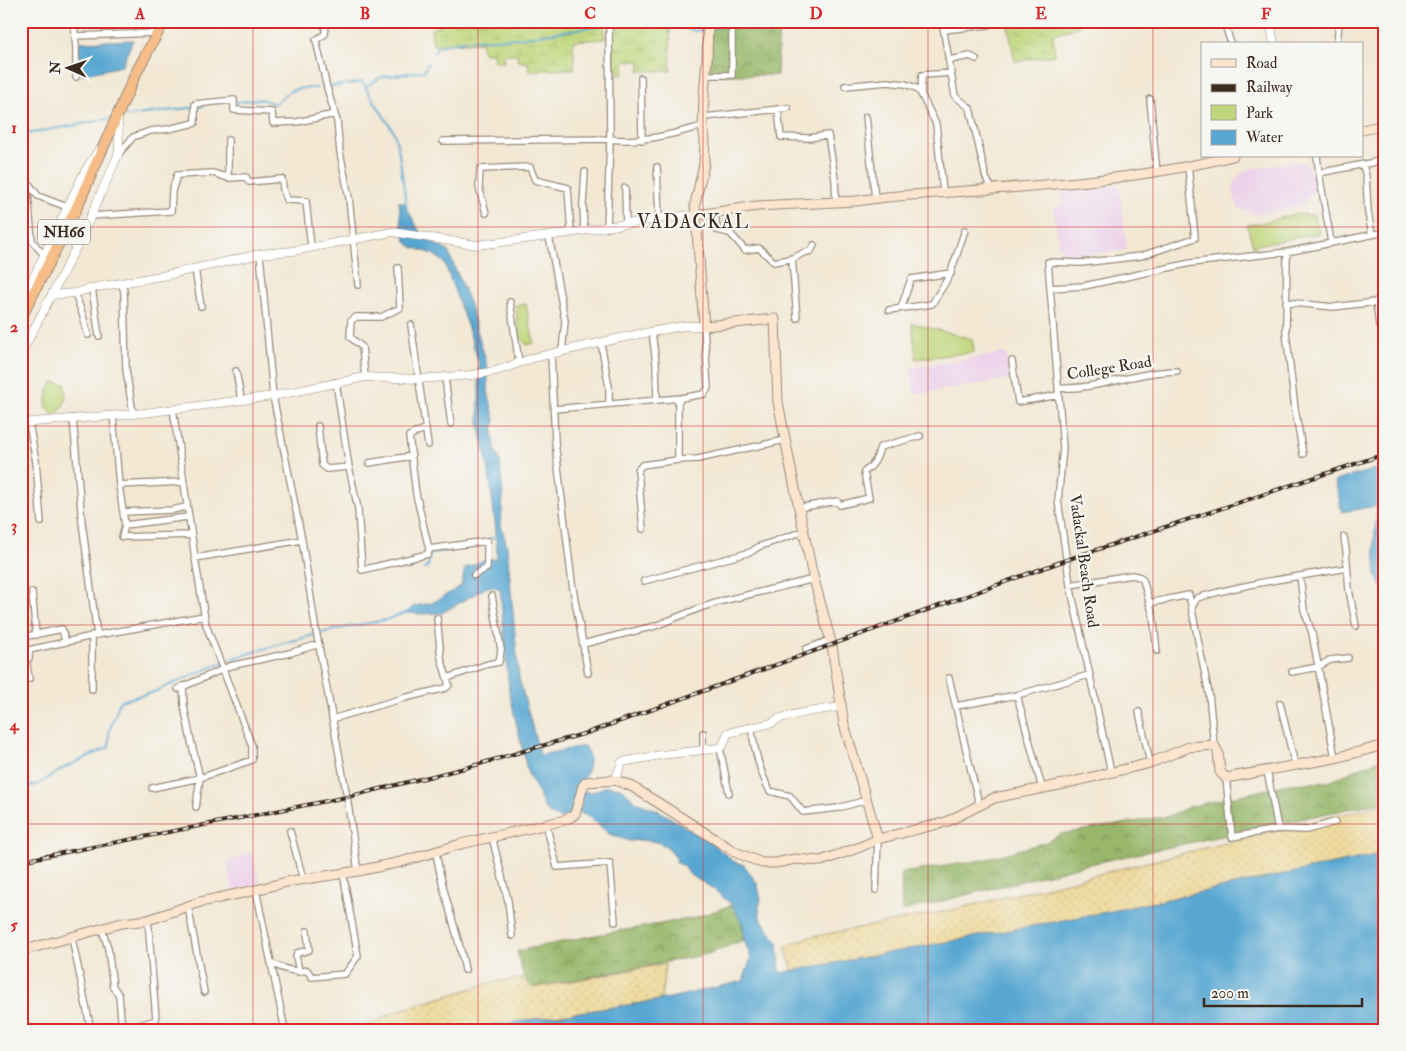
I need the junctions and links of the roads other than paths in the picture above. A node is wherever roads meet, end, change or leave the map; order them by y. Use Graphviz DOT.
graph roads {
  1 [pos="74,21"];
  2 [pos="164,21"];
  3 [pos="326,21"];
  4 [pos="609,21"];
  5 [pos="708,21"];
  6 [pos="942,21"];
  7 [pos="1224,21"];
  8 [pos="1270,21"];
  9 [pos="1339,21"];
  10 [pos="732,24"];
  11 [pos="988,25"];
  12 [pos="944,30"];
  13 [pos="156,33"];
  14 [pos="75,36"];
  15 [pos="1230,42"];
  16 [pos="1274,42"];
  17 [pos="1338,42"];
  18 [pos="976,59"];
  19 [pos="950,60"];
  20 [pos="952,72"];
  21 [pos="705,75"];
  22 [pos="76,77"];
  23 [pos="641,78"];
  24 [pos="845,86"];
  25 [pos="921,94"];
  26 [pos="1150,99"];
  27 [pos="788,108"];
  28 [pos="778,109"];
  29 [pos="118,114"];
  30 [pos="335,114"];
  31 [pos="866,117"];
  32 [pos="704,122"];
  33 [pos="1385,126"];
  34 [pos="1364,130"];
  35 [pos="610,139"];
  36 [pos="228,140"];
  37 [pos="642,140"];
  38 [pos="443,141"];
  39 [pos="103,144"];
  40 [pos="118,155"];
  41 [pos="1223,158"];
  42 [pos="1317,158"];
  43 [pos="1385,160"];
  44 [pos="1188,165"];
  45 [pos="1363,165"];
  46 [pos="657,167"];
  47 [pos="585,172"];
  48 [pos="1157,172"];
  49 [pos="21,173"];
  50 [pos="1319,173"];
  51 [pos="228,178"];
  52 [pos="24,182"];
  53 [pos="626,188"];
  54 [pos="992,189"];
  55 [pos="943,192"];
  56 [pos="875,198"];
  57 [pos="836,202"];
  58 [pos="67,207"];
  59 [pos="486,213"];
  60 [pos="715,213"];
  61 [pos="697,215"];
  62 [pos="90,216"];
  63 [pos="658,219"];
  64 [pos="626,224"];
  65 [pos="606,228"];
  66 [pos="965,230"];
  67 [pos="584,231"];
  68 [pos="1385,232"];
  69 [pos="571,233"];
  70 [pos="1372,235"];
  71 [pos="549,236"];
  72 [pos="353,240"];
  73 [pos="1331,242"];
  74 [pos="814,245"];
  75 [pos="311,247"];
  76 [pos="1287,252"];
  77 [pos="260,254"];
  78 [pos="44,255"];
  79 [pos="792,258"];
  80 [pos="398,268"];
  81 [pos="195,269"];
  82 [pos="951,273"];
  83 [pos="122,283"];
  84 [pos="358,285"];
  85 [pos="92,288"];
  86 [pos="1050,288"];
  87 [pos="75,293"];
  88 [pos="52,295"];
  89 [pos="1376,301"];
  90 [pos="1385,301"];
  91 [pos="510,302"];
  92 [pos="1286,302"];
  93 [pos="21,303"];
  94 [pos="201,306"];
  95 [pos="901,308"];
  96 [pos="888,310"];
  97 [pos="21,318"];
  98 [pos="797,318"];
  99 [pos="411,325"];
  100 [pos="1379,325"];
  101 [pos="704,326"];
  102 [pos="652,332"];
  103 [pos="88,335"];
  104 [pos="99,336"];
  105 [pos="602,343"];
  106 [pos="562,352"];
  107 [pos="21,354"];
  108 [pos="551,354"];
  109 [pos="1012,360"];
  110 [pos="519,363"];
  111 [pos="1177,371"];
  112 [pos="236,372"];
  113 [pos="365,377"];
  114 [pos="445,378"];
  115 [pos="420,380"];
  116 [pos="336,382"];
  117 [pos="1059,392"];
  118 [pos="273,396"];
  119 [pos="681,398"];
  120 [pos="241,399"];
  121 [pos="657,400"];
  122 [pos="609,404"];
  123 [pos="172,409"];
  124 [pos="554,409"];
  125 [pos="133,413"];
  126 [pos="113,415"];
  127 [pos="73,418"];
  128 [pos="25,423"];
  129 [pos="451,424"];
  130 [pos="318,426"];
  131 [pos="426,428"];
  132 [pos="920,436"];
  133 [pos="785,440"];
  134 [pos="428,445"];
  135 [pos="1303,454"];
  136 [pos="412,456"];
  137 [pos="678,460"];
  138 [pos="369,463"];
  139 [pos="350,466"];
  140 [pos="183,482"];
  141 [pos="119,485"];
  142 [pos="186,507"];
  143 [pos="798,508"];
  144 [pos="123,512"];
  145 [pos="188,517"];
  146 [pos="41,522"];
  147 [pos="124,525"];
  148 [pos="643,529"];
  149 [pos="804,531"];
  150 [pos="191,535"];
  151 [pos="1344,537"];
  152 [pos="302,540"];
  153 [pos="429,550"];
  154 [pos="195,558"];
  155 [pos="1347,568"];
  156 [pos="474,575"];
  157 [pos="1300,576"];
  158 [pos="814,579"];
  159 [pos="644,581"];
  160 [pos="1070,585"];
  161 [pos="32,592"];
  162 [pos="492,596"];
  163 [pos="1149,603"];
  164 [pos="1192,607"];
  165 [pos="204,616"];
  166 [pos="438,618"];
  167 [pos="1356,626"];
  168 [pos="36,634"];
  169 [pos="94,635"];
  170 [pos="830,640"];
  171 [pos="64,641"];
  172 [pos="319,644"];
  173 [pos="583,644"];
  174 [pos="806,649"];
  175 [pos="1157,651"];
  176 [pos="24,658"];
  177 [pos="1348,658"];
  178 [pos="1318,667"];
  179 [pos="223,669"];
  180 [pos="1292,672"];
  181 [pos="588,673"];
  182 [pos="1089,675"];
  183 [pos="447,678"];
  184 [pos="949,678"];
  185 [pos="21,680"];
  186 [pos="92,689"];
  187 [pos="1017,695"];
  188 [pos="1280,703"];
  189 [pos="956,706"];
  190 [pos="840,707"];
  191 [pos="1139,712"];
  192 [pos="332,719"];
  193 [pos="751,727"];
  194 [pos="703,733"];
  195 [pos="1214,745"];
  196 [pos="1385,745"];
  197 [pos="720,748"];
  198 [pos="703,749"];
  199 [pos="1335,758"];
  200 [pos="1150,763"];
  201 [pos="1295,765"];
  202 [pos="1267,770"];
  203 [pos="1111,772"];
  204 [pos="200,778"];
  205 [pos="1226,778"];
  206 [pos="616,780"];
  207 [pos="152,788"];
  208 [pos="1042,788"];
  209 [pos="729,793"];
  210 [pos="867,800"];
  211 [pos="979,804"];
  212 [pos="196,807"];
  213 [pos="1335,822"];
  214 [pos="543,824"];
  215 [pos="1278,829"];
  216 [pos="290,831"];
  217 [pos="492,836"];
  218 [pos="878,839"];
  219 [pos="436,851"];
  220 [pos="358,872"];
  221 [pos="343,873"];
  222 [pos="303,879"];
  223 [pos="256,890"];
  224 [pos="876,890"];
  225 [pos="188,906"];
  226 [pos="148,920"];
  227 [pos="614,922"];
  228 [pos="102,929"];
  229 [pos="307,931"];
  230 [pos="512,936"];
  231 [pos="72,938"];
  232 [pos="21,951"];
  233 [pos="273,964"];
  234 [pos="465,970"];
  235 [pos="299,972"];
  236 [pos="204,992"];
  237 [pos="91,1030"];
  238 [pos="123,1030"];
  239 [pos="285,1030"];
  1 -- 14 [label="street"];
  2 -- 13 [label="highway, NH66"];
  3 -- 30 [label="street"];
  4 -- 35 [label="street"];
  5 -- 21 [label="main road"];
  6 -- 12 [label="street"];
  7 -- 15 [label="street"];
  8 -- 16 [label="street"];
  9 -- 17 [label="street"];
  10 -- 21 [label="street"];
  11 -- 12 [label="street"];
  12 -- 19 [label="street"];
  13 -- 14 [label="street"];
  13 -- 29 [label="highway, NH66"];
  14 -- 22 [label="street"];
  18 -- 19 [label="street"];
  19 -- 20 [label="street"];
  20 -- 25 [label="street"];
  20 -- 54 [label="street"];
  21 -- 32 [label="main road"];
  23 -- 37 [label="street"];
  24 -- 25 [label="street"];
  25 -- 55 [label="street"];
  26 -- 48 [label="street"];
  27 -- 28 [label="street"];
  28 -- 32 [label="street"];
  28 -- 57 [label="street"];
  29 -- 39 [label="highway, NH66"];
  29 -- 40 [label="street"];
  30 -- 40 [label="street"];
  30 -- 72 [label="street"];
  31 -- 56 [label="street"];
  32 -- 37 [label="street"];
  32 -- 61 [label="main road"];
  33 -- 34 [label="main road"];
  35 -- 37 [label="street"];
  35 -- 38 [label="street"];
  35 -- 65 [label="street"];
  36 -- 51 [label="street"];
  39 -- 58 [label="street"];
  39 -- 97 [label="highway, NH66"];
  40 -- 62 [label="street"];
  41 -- 44 [label="main road"];
  42 -- 50 [label="street"];
  43 -- 45 [label="street"];
  44 -- 48 [label="main road"];
  44 -- 86 [label="street, Vadackal Beach Road"];
  45 -- 50 [label="street"];
  45 -- 70 [label="street"];
  46 -- 63 [label="street"];
  47 -- 67 [label="street"];
  48 -- 54 [label="main road"];
  49 -- 52 [label="street"];
  50 -- 73 [label="street"];
  51 -- 62 [label="street"];
  51 -- 75 [label="street"];
  52 -- 58 [label="street"];
  52 -- 78 [label="street"];
  53 -- 64 [label="street"];
  54 -- 55 [label="main road"];
  55 -- 56 [label="main road"];
  56 -- 57 [label="main road"];
  57 -- 60 [label="main road"];
  58 -- 78 [label="street"];
  59 -- 69 [label="street"];
  60 -- 61 [label="main road"];
  60 -- 79 [label="street"];
  61 -- 63 [label="street"];
  61 -- 101 [label="main road"];
  62 -- 88 [label="street"];
  63 -- 64 [label="street"];
  64 -- 65 [label="street"];
  65 -- 67 [label="street"];
  66 -- 82 [label="street"];
  67 -- 69 [label="street"];
  68 -- 70 [label="street"];
  69 -- 71 [label="street"];
  70 -- 73 [label="street"];
  71 -- 72 [label="street"];
  71 -- 106 [label="street"];
  72 -- 75 [label="street"];
  72 -- 84 [label="street"];
  73 -- 76 [label="street"];
  74 -- 79 [label="street"];
  75 -- 77 [label="street"];
  76 -- 86 [label="street"];
  76 -- 92 [label="street"];
  77 -- 81 [label="street"];
  77 -- 118 [label="street"];
  78 -- 93 [label="street"];
  79 -- 98 [label="street"];
  80 -- 113 [label="street"];
  81 -- 83 [label="street"];
  81 -- 94 [label="street"];
  82 -- 95 [label="street"];
  82 -- 95 [label="street"];
  83 -- 85 [label="street"];
  83 -- 125 [label="street"];
  85 -- 87 [label="street"];
  85 -- 104 [label="street"];
  86 -- 117 [label="street, Vadackal Beach Road"];
  87 -- 88 [label="street"];
  87 -- 103 [label="street"];
  88 -- 107 [label="street"];
  89 -- 90 [label="street"];
  89 -- 92 [label="street"];
  89 -- 100 [label="street"];
  91 -- 110 [label="street"];
  92 -- 135 [label="street"];
  95 -- 96 [label="street"];
  99 -- 115 [label="street"];
  101 -- 102 [label="street"];
  101 -- 119 [label="street"];
  101 -- 133 [label="main road"];
  102 -- 105 [label="street"];
  102 -- 121 [label="street"];
  105 -- 106 [label="street"];
  105 -- 122 [label="street"];
  106 -- 108 [label="street"];
  108 -- 110 [label="street"];
  108 -- 124 [label="street"];
  109 -- 117 [label="street, College Road"];
  110 -- 114 [label="street"];
  111 -- 117 [label="street, College Road"];
  112 -- 120 [label="street"];
  113 -- 115 [label="street"];
  113 -- 116 [label="street"];
  114 -- 115 [label="street"];
  114 -- 129 [label="street"];
  115 -- 131 [label="street"];
  116 -- 118 [label="street"];
  116 -- 139 [label="street"];
  117 -- 160 [label="street, Vadackal Beach Road"];
  118 -- 120 [label="street"];
  118 -- 152 [label="street"];
  119 -- 121 [label="street"];
  119 -- 137 [label="street"];
  120 -- 123 [label="street"];
  121 -- 122 [label="street"];
  122 -- 124 [label="street"];
  123 -- 125 [label="street"];
  123 -- 140 [label="street"];
  124 -- 173 [label="street"];
  125 -- 126 [label="street"];
  126 -- 127 [label="street"];
  126 -- 141 [label="street"];
  127 -- 128 [label="street"];
  127 -- 169 [label="street"];
  128 -- 146 [label="street"];
  130 -- 139 [label="street"];
  131 -- 134 [label="street"];
  131 -- 136 [label="street"];
  132 -- 143 [label="street"];
  133 -- 137 [label="street"];
  133 -- 143 [label="main road"];
  136 -- 138 [label="street"];
  136 -- 153 [label="street"];
  137 -- 148 [label="street"];
  139 -- 153 [label="street"];
  140 -- 141 [label="street"];
  140 -- 142 [label="street"];
  141 -- 144 [label="street"];
  142 -- 144 [label="street"];
  142 -- 145 [label="street"];
  143 -- 149 [label="main road"];
  144 -- 147 [label="street"];
  145 -- 147 [label="street"];
  145 -- 150 [label="street"];
  147 -- 150 [label="street"];
  149 -- 158 [label="main road"];
  149 -- 159 [label="street"];
  150 -- 154 [label="street"];
  151 -- 155 [label="street"];
  152 -- 154 [label="street"];
  152 -- 172 [label="street"];
  153 -- 156 [label="street"];
  154 -- 165 [label="street"];
  155 -- 157 [label="street"];
  155 -- 167 [label="street"];
  157 -- 164 [label="street"];
  157 -- 178 [label="street"];
  158 -- 170 [label="main road"];
  158 -- 173 [label="street"];
  160 -- 163 [label="street"];
  160 -- 182 [label="street, Vadackal Beach Road"];
  161 -- 168 [label="street"];
  162 -- 183 [label="street"];
  163 -- 164 [label="street"];
  163 -- 175 [label="street"];
  164 -- 195 [label="street"];
  165 -- 169 [label="street"];
  165 -- 179 [label="street"];
  166 -- 183 [label="street"];
  168 -- 171 [label="street"];
  168 -- 176 [label="street"];
  169 -- 171 [label="street"];
  169 -- 186 [label="street"];
  170 -- 174 [label="street"];
  170 -- 190 [label="main road"];
  171 -- 176 [label="street"];
  172 -- 179 [label="street"];
  172 -- 192 [label="street"];
  173 -- 181 [label="street"];
  176 -- 185 [label="street"];
  177 -- 178 [label="street"];
  178 -- 180 [label="street"];
  178 -- 199 [label="street"];
  179 -- 204 [label="street"];
  179 -- 204 [label="street"];
  182 -- 187 [label="street"];
  182 -- 203 [label="street, Vadackal Beach Road"];
  183 -- 192 [label="street"];
  184 -- 189 [label="street"];
  187 -- 189 [label="street"];
  187 -- 208 [label="street"];
  188 -- 201 [label="street"];
  189 -- 211 [label="street"];
  190 -- 193 [label="street"];
  190 -- 210 [label="main road"];
  191 -- 200 [label="street"];
  192 -- 220 [label="street"];
  193 -- 197 [label="street"];
  193 -- 210 [label="street"];
  194 -- 198 [label="street"];
  195 -- 200 [label="main road"];
  195 -- 205 [label="main road"];
  196 -- 199 [label="main road"];
  197 -- 198 [label="street"];
  197 -- 209 [label="street"];
  198 -- 206 [label="street"];
  199 -- 201 [label="main road"];
  200 -- 203 [label="main road"];
  201 -- 202 [label="main road"];
  202 -- 205 [label="main road"];
  202 -- 215 [label="street"];
  203 -- 208 [label="main road"];
  204 -- 207 [label="street"];
  204 -- 212 [label="street"];
  205 -- 215 [label="street"];
  206 -- 214 [label="main road"];
  206 -- 218 [label="main road"];
  208 -- 211 [label="main road"];
  210 -- 218 [label="main road"];
  211 -- 218 [label="main road"];
  213 -- 215 [label="street"];
  214 -- 217 [label="main road"];
  214 -- 227 [label="street"];
  216 -- 222 [label="street"];
  217 -- 219 [label="main road"];
  217 -- 230 [label="street"];
  218 -- 224 [label="street"];
  219 -- 220 [label="main road"];
  219 -- 234 [label="street"];
  220 -- 221 [label="main road"];
  221 -- 222 [label="main road"];
  221 -- 235 [label="street"];
  222 -- 223 [label="main road"];
  223 -- 225 [label="main road"];
  223 -- 233 [label="street"];
  225 -- 226 [label="main road"];
  225 -- 236 [label="street"];
  226 -- 228 [label="main road"];
  226 -- 238 [label="street"];
  228 -- 231 [label="main road"];
  228 -- 238 [label="street"];
  229 -- 235 [label="street"];
  231 -- 232 [label="main road"];
  231 -- 237 [label="street"];
  233 -- 235 [label="street"];
  233 -- 239 [label="street"];
}
